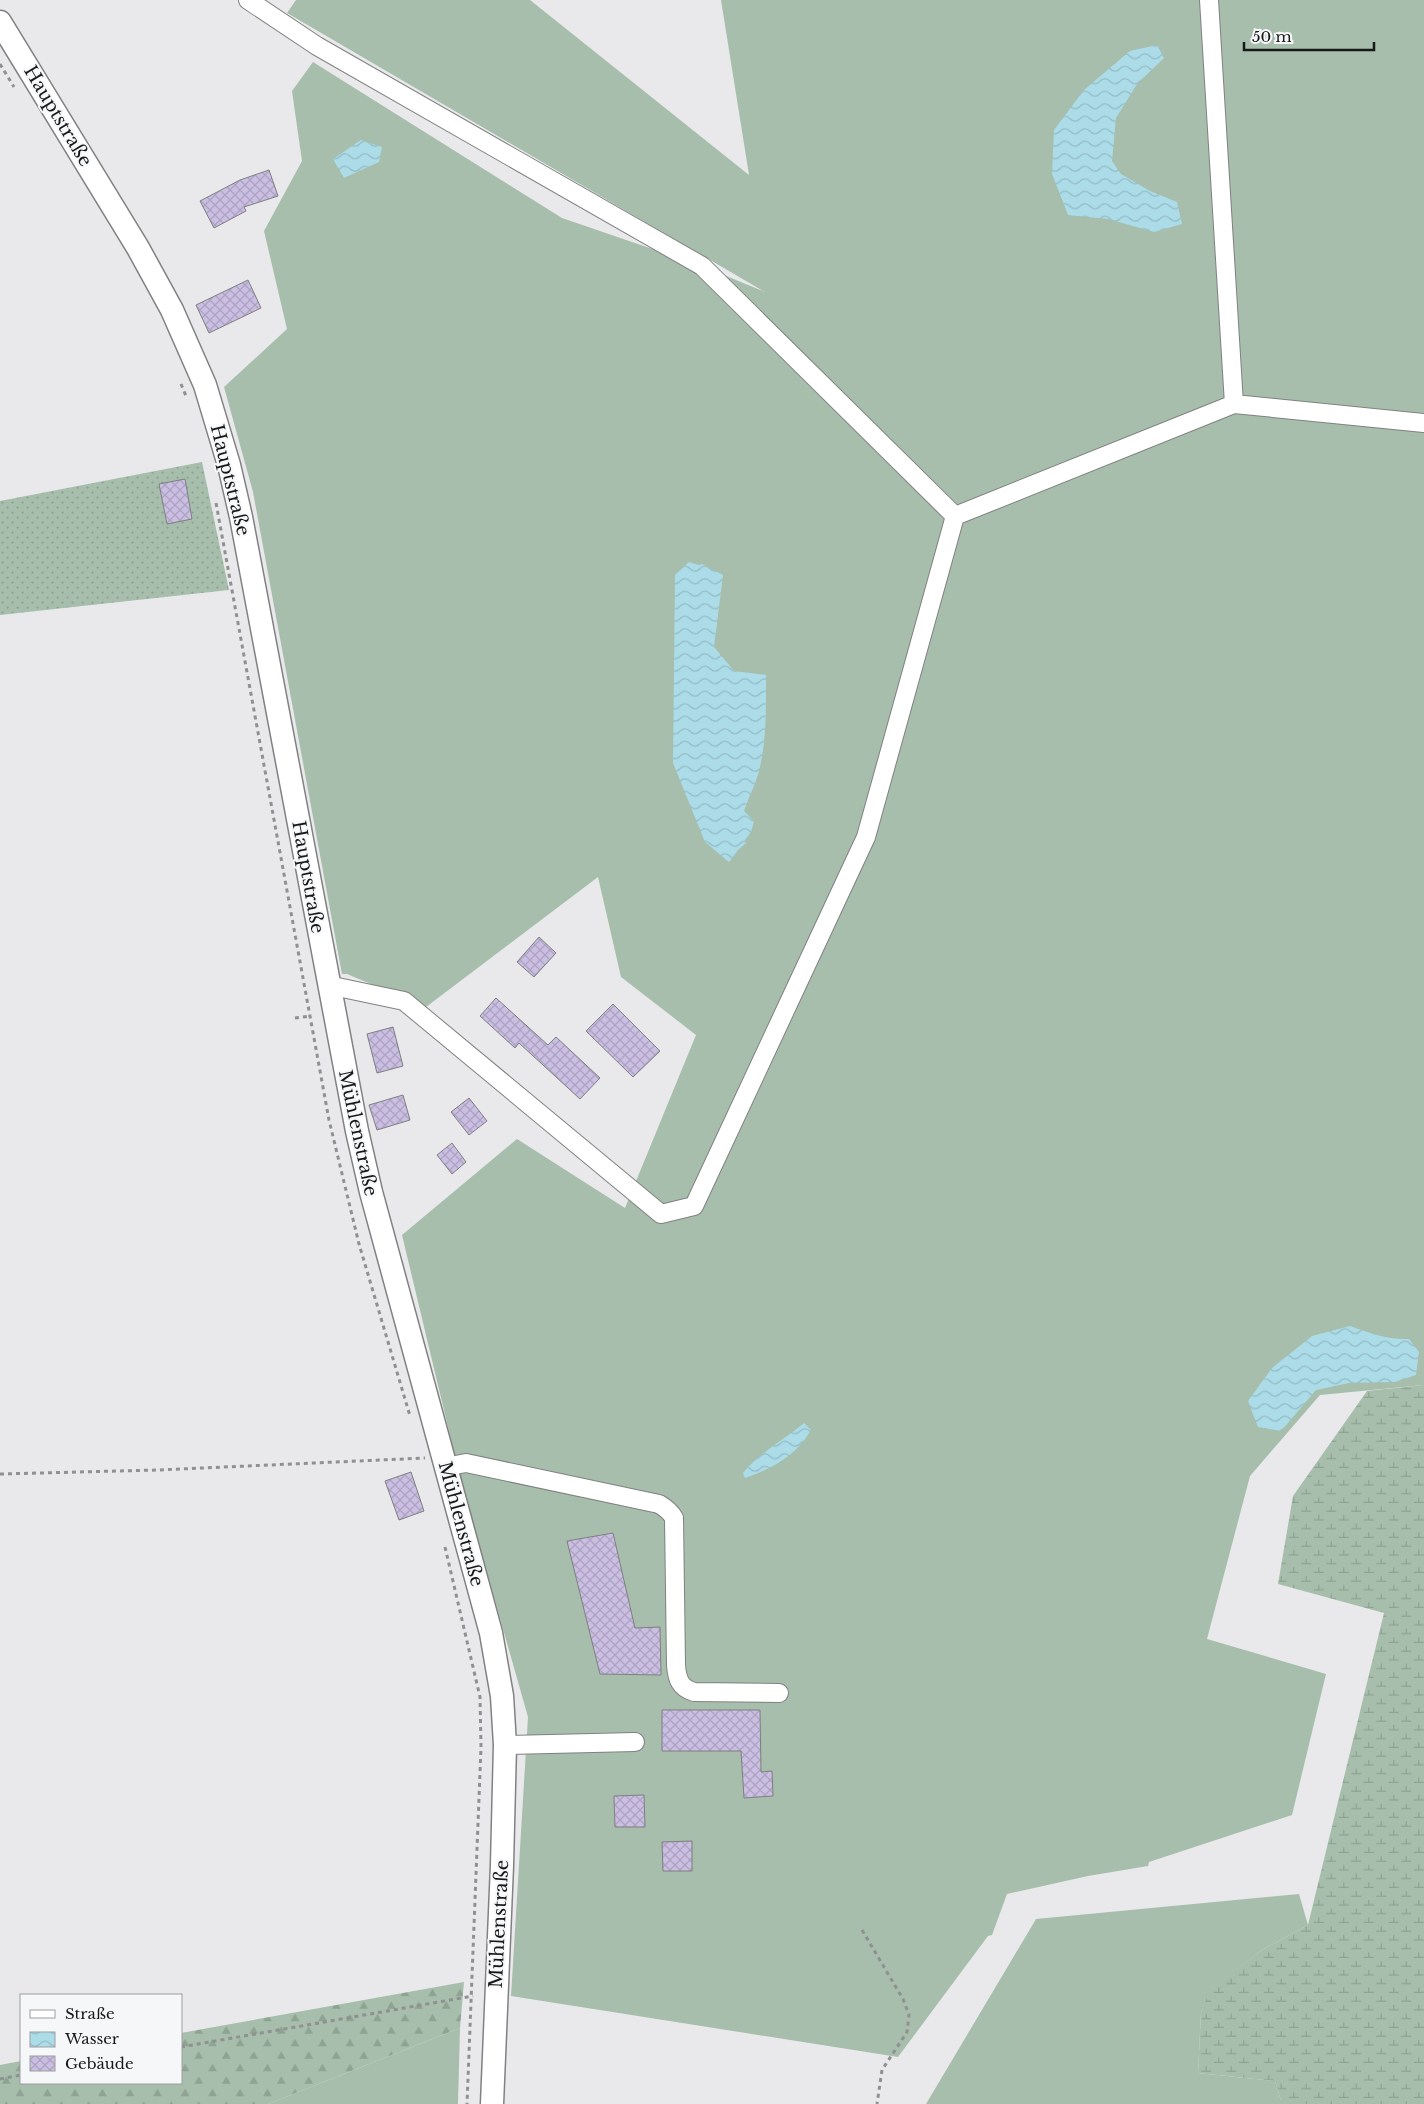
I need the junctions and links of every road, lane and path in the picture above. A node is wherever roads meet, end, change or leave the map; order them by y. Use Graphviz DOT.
graph roads {
  1 [pos="248,0"];
  2 [pos="1209,0"];
  3 [pos="0,22"];
  4 [pos="0,64"];
  5 [pos="15,88"];
  6 [pos="179,380"];
  7 [pos="186,397"];
  8 [pos="1234,404"];
  9 [pos="1424,423"];
  10 [pos="214,497"];
  11 [pos="955,516"];
  12 [pos="328,985"];
  13 [pos="411,1420"];
  14 [pos="420,1448"];
  15 [pos="434,1462"];
  16 [pos="0,1474"];
  17 [pos="444,1543"];
  18 [pos="779,1694"];
  19 [pos="635,1742"];
  20 [pos="505,1745"];
  21 [pos="862,1930"];
  22 [pos="496,1992"];
  23 [pos="473,1996"];
  24 [pos="182,2047"];
  25 [pos="20,2075"];
  26 [pos="0,2078"];
  27 [pos="468,2104"];
  28 [pos="490,2104"];
  29 [pos="877,2104"];
  1 -- 11 [label="lane"];
  2 -- 8 [label="lane"];
  3 -- 12 [label="main road, Hauptstraße"];
  4 -- 5 [label="path"];
  6 -- 7 [label="path"];
  8 -- 9 [label="lane"];
  8 -- 11 [label="lane"];
  10 -- 13 [label="path"];
  11 -- 12 [label="lane"];
  12 -- 15 [label="main road, Mühlenstraße"];
  14 -- 15 [label="path"];
  15 -- 16 [label="path"];
  15 -- 18 [label="lane"];
  15 -- 20 [label="main road, Mühlenstraße"];
  17 -- 23 [label="path"];
  19 -- 20 [label="lane"];
  20 -- 22 [label="main road, Mühlenstraße"];
  21 -- 29 [label="path"];
  22 -- 23 [label="path"];
  22 -- 28 [label="main road, Mühlenstraße"];
  23 -- 24 [label="path"];
  23 -- 27 [label="path"];
  25 -- 26 [label="path"];
}
